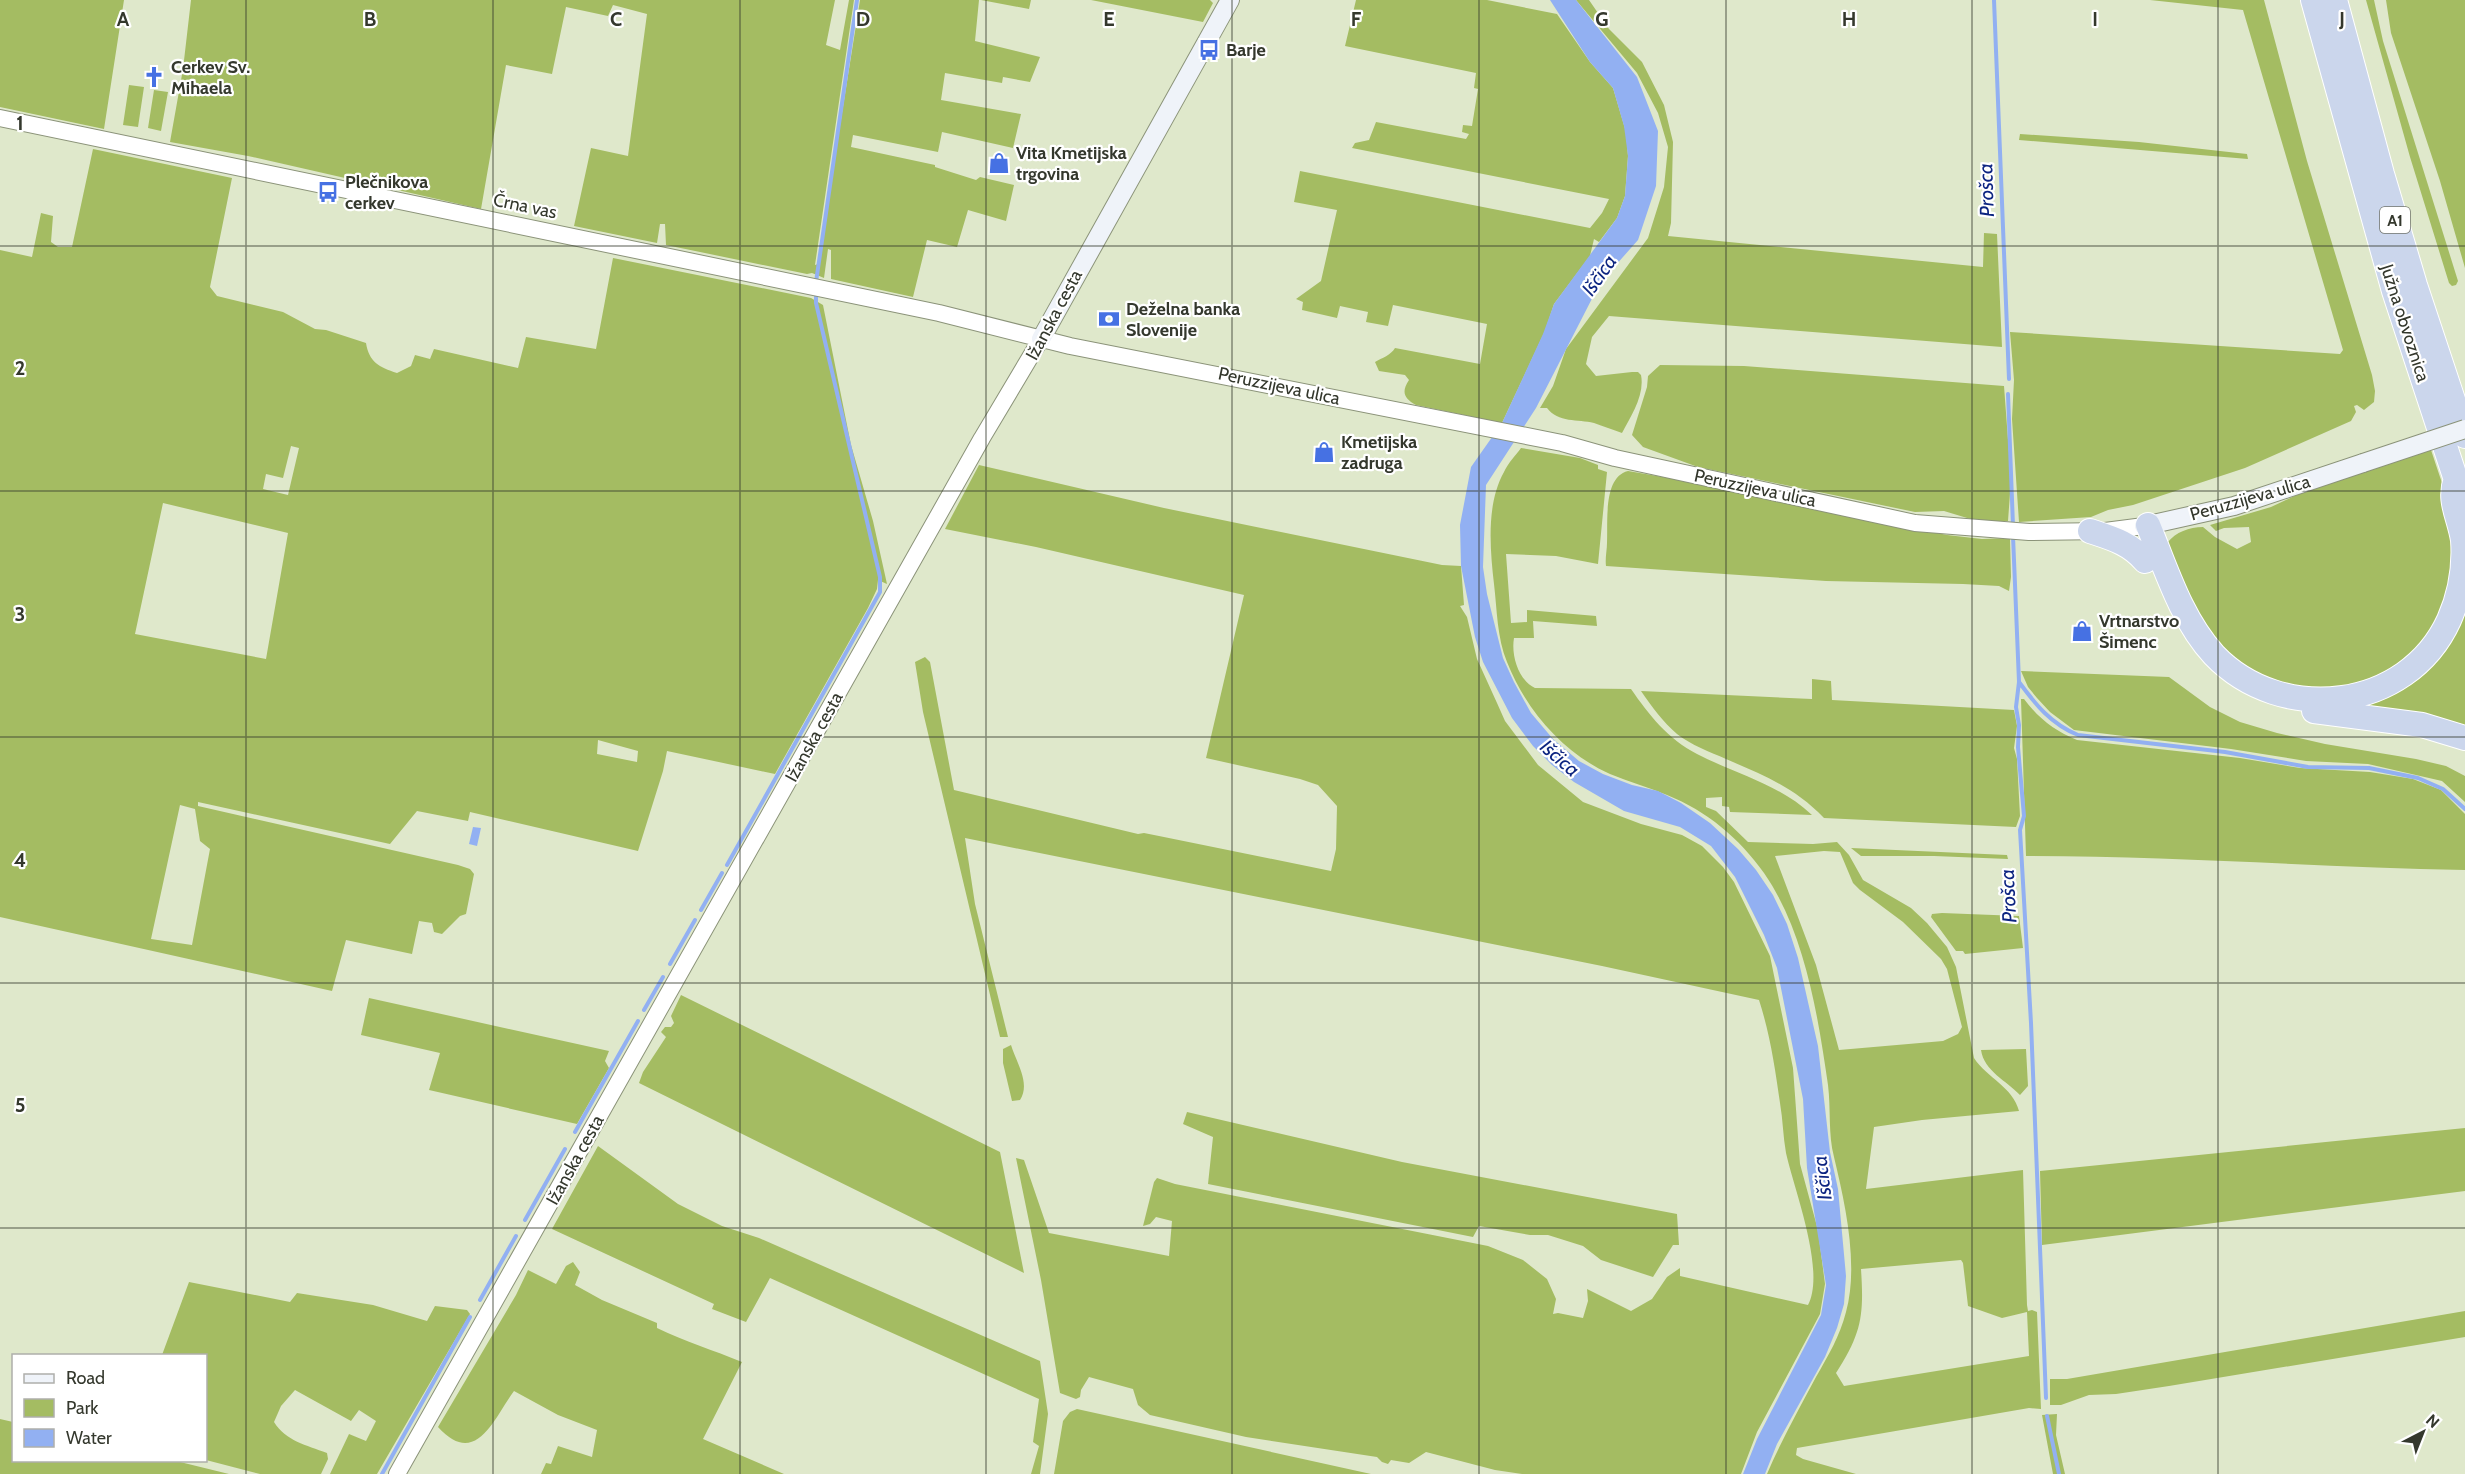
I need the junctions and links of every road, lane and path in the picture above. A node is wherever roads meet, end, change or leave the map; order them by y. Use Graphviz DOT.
graph roads {
  1 [pos="1230,0"];
  2 [pos="2313,0"];
  3 [pos="2335,0"];
  4 [pos="0,118"];
  5 [pos="1041,339"];
  6 [pos="2465,429"];
  7 [pos="2465,436"];
  8 [pos="2456,478"];
  9 [pos="2465,505"];
  10 [pos="2146,525"];
  11 [pos="2090,531"];
  12 [pos="2145,561"];
  13 [pos="2465,738"];
  14 [pos="397,1474"];
  1 -- 5 [label="main road, Ižanska cesta"];
  2 -- 8 [label="highway, Južna obvoznica / A1"];
  3 -- 7 [label="highway, Južna obvoznica / A1"];
  4 -- 5 [label="street, Črna vas"];
  5 -- 11 [label="street, Peruzzijeva ulica"];
  5 -- 14 [label="street, Ižanska cesta"];
  6 -- 10 [label="main road, Peruzzijeva ulica, bridge"];
  8 -- 9 [label="highway, Južna obvoznica / A1"];
  8 -- 10 [label="highway"];
  10 -- 11 [label="street, Peruzzijeva ulica"];
  10 -- 12 [label="highway"];
  11 -- 12 [label="highway"];
  12 -- 13 [label="highway"];
}
